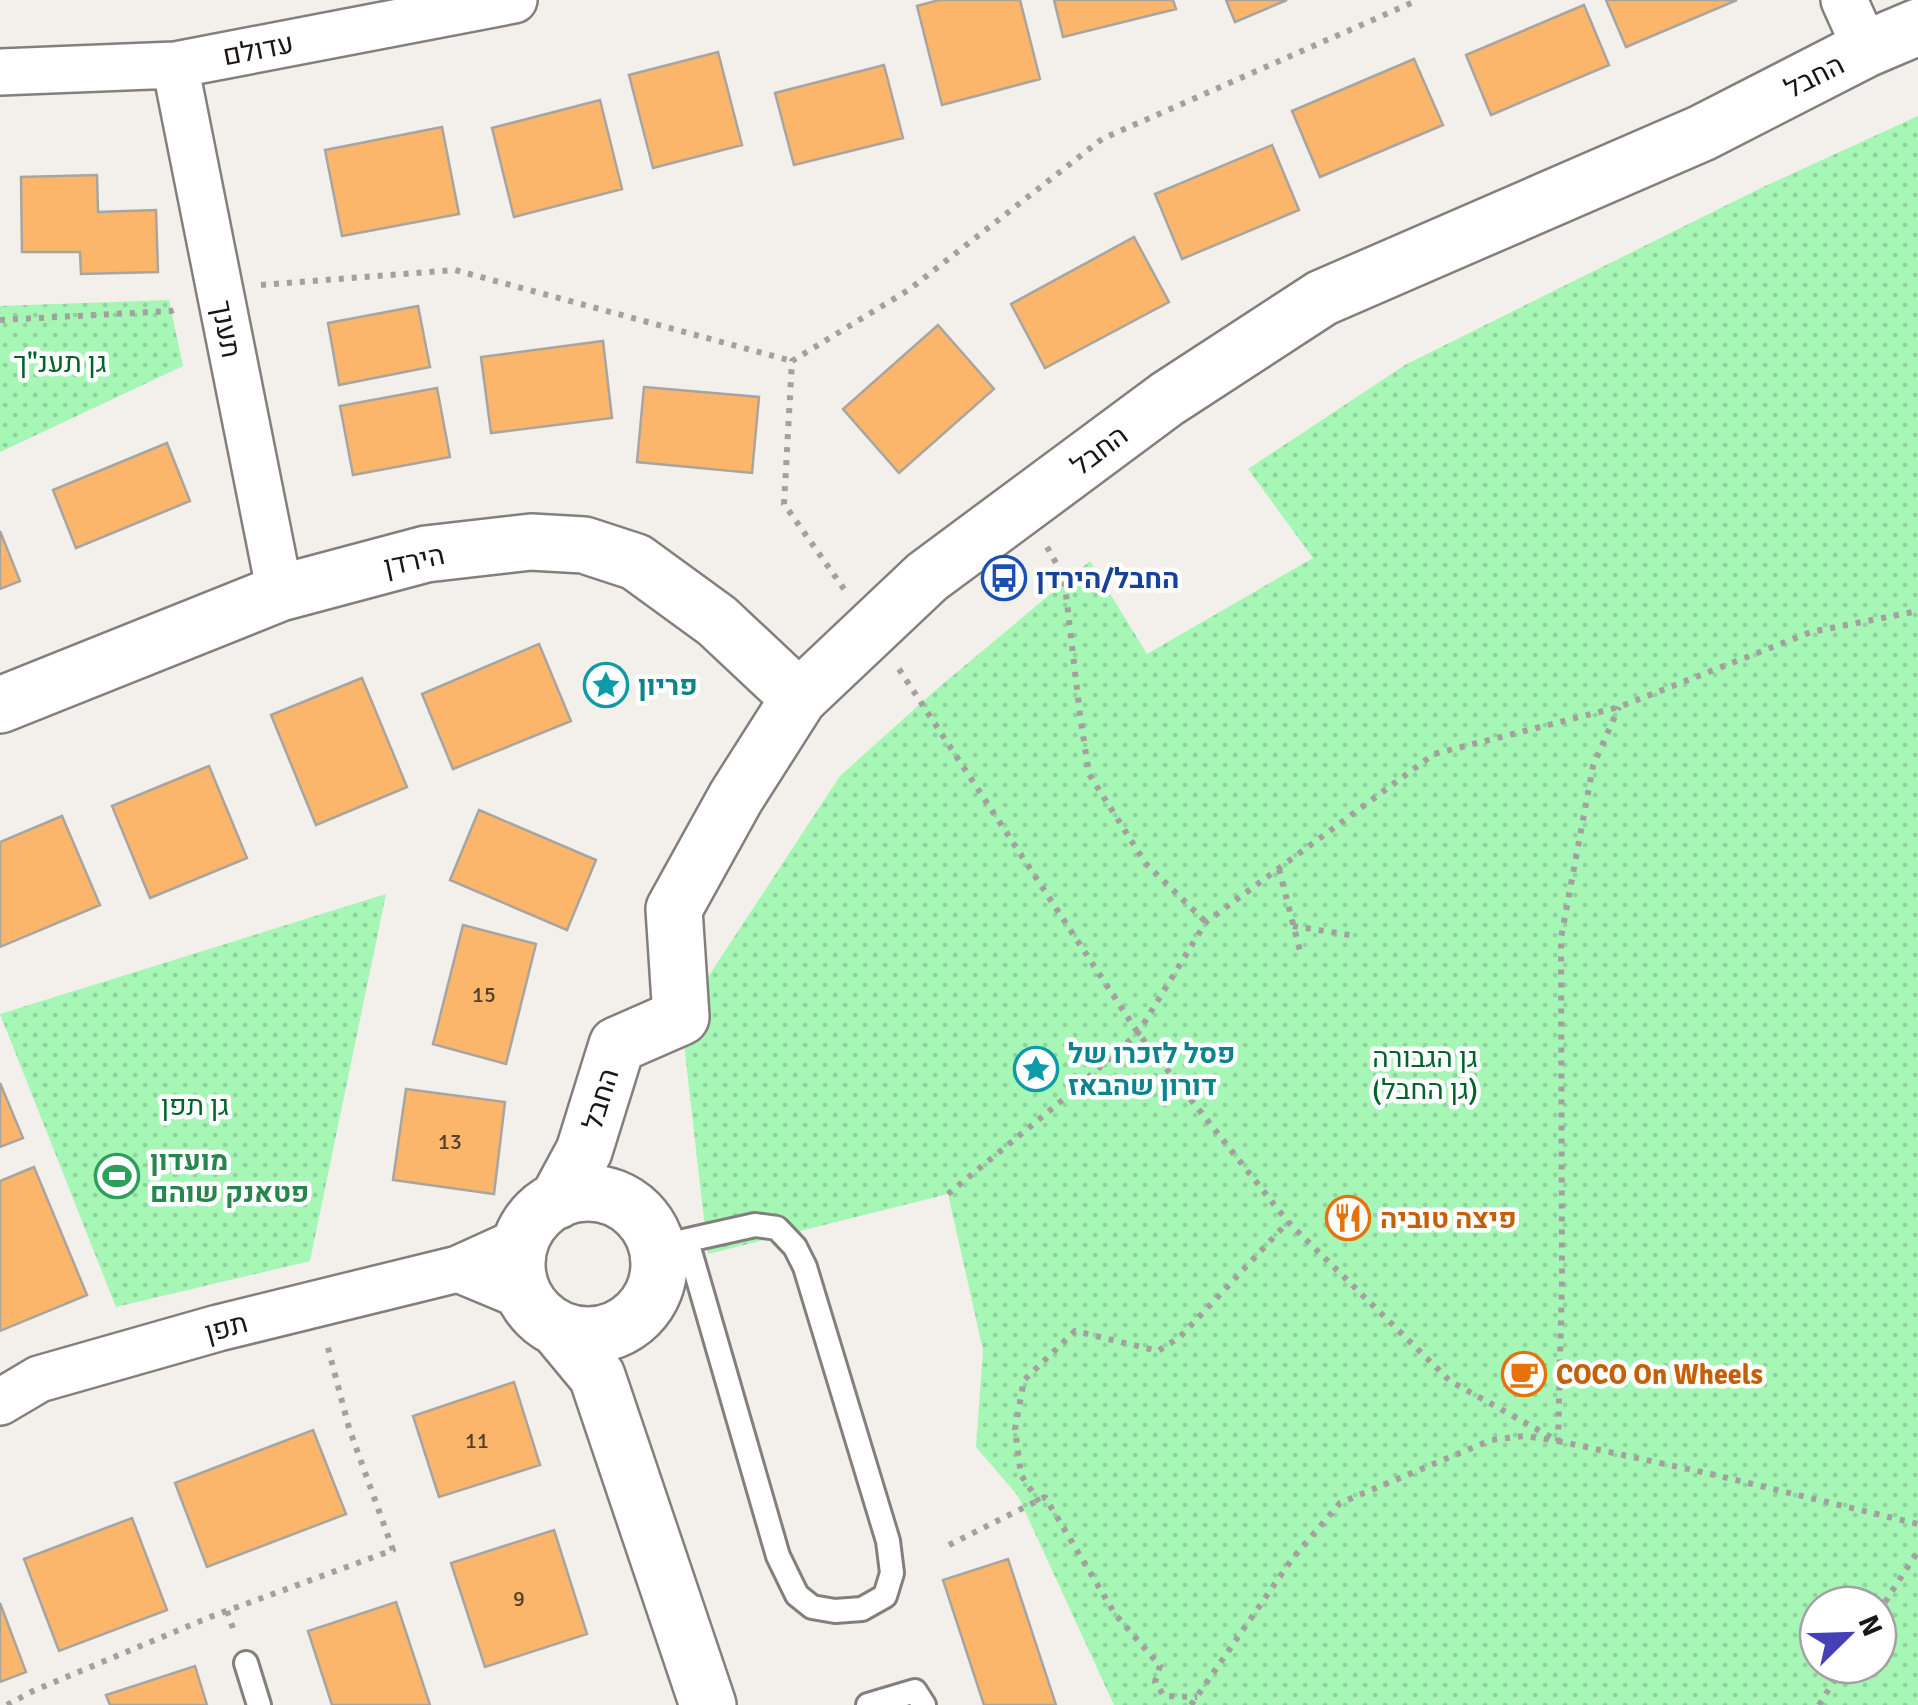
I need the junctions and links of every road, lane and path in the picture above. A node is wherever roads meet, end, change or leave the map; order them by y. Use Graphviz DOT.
graph roads {
  1 [pos="514,0"];
  2 [pos="1418,0"];
  3 [pos="1844,0"];
  4 [pos="1918,28"];
  5 [pos="1866,49"];
  6 [pos="175,65"];
  7 [pos="0,72"];
  8 [pos="219,288"];
  9 [pos="0,320"];
  10 [pos="792,361"];
  11 [pos="1022,506"];
  12 [pos="280,593"];
  13 [pos="1918,611"];
  14 [pos="872,628"];
  15 [pos="799,698"];
  16 [pos="0,705"];
  17 [pos="1619,707"];
  18 [pos="1278,869"];
  19 [pos="1206,922"];
  20 [pos="1293,926"];
  21 [pos="1356,936"];
  22 [pos="1300,955"];
  23 [pos="1138,1033"];
  24 [pos="584,1182"];
  25 [pos="948,1194"];
  26 [pos="1288,1222"];
  27 [pos="522,1240"];
  28 [pos="672,1244"];
  29 [pos="458,1269"];
  30 [pos="317,1304"];
  31 [pos="541,1313"];
  32 [pos="623,1326"];
  33 [pos="597,1376"];
  34 [pos="0,1402"];
  35 [pos="1558,1441"];
  36 [pos="1039,1502"];
  37 [pos="1918,1524"];
  38 [pos="949,1545"];
  39 [pos="1918,1551"];
  40 [pos="1896,1585"];
  41 [pos="246,1663"];
  42 [pos="1197,1697"];
  43 [pos="6,1705"];
  44 [pos="259,1705"];
  45 [pos="708,1705"];
  46 [pos="868,1705"];
  47 [pos="924,1705"];
  48 [pos="1191,1705"];
  1 -- 6 [label="street, עדולם"];
  2 -- 10 [label="path"];
  3 -- 5 [label="street"];
  4 -- 5 [label="street, החבל"];
  5 -- 11 [label="street, החבל"];
  6 -- 7 [label="street, עדולם"];
  6 -- 8 [label="street, תענך"];
  8 -- 9 [label="path"];
  8 -- 10 [label="path"];
  8 -- 12 [label="street, תענך"];
  10 -- 14 [label="path"];
  11 -- 14 [label="street, החבל"];
  11 -- 19 [label="path"];
  12 -- 15 [label="street, הירדן"];
  12 -- 16 [label="street, הירדן"];
  13 -- 17 [label="path"];
  14 -- 15 [label="street, החבל"];
  14 -- 23 [label="path"];
  15 -- 24 [label="street, החבל"];
  17 -- 18 [label="path"];
  17 -- 35 [label="path"];
  18 -- 19 [label="path"];
  18 -- 20 [label="path"];
  19 -- 23 [label="path"];
  20 -- 21 [label="path"];
  20 -- 22 [label="path"];
  23 -- 25 [label="path"];
  23 -- 26 [label="path"];
  24 -- 27 [label="street"];
  24 -- 28 [label="street"];
  26 -- 35 [label="path"];
  26 -- 36 [label="path"];
  27 -- 29 [label="street, תפן"];
  27 -- 31 [label="street"];
  28 -- 28 [label="lane"];
  28 -- 32 [label="street"];
  29 -- 30 [label="street, תפן"];
  29 -- 31 [label="street"];
  30 -- 34 [label="street, תפן"];
  30 -- 43 [label="path"];
  31 -- 32 [label="street"];
  31 -- 33 [label="street"];
  32 -- 33 [label="street"];
  33 -- 45 [label="street"];
  35 -- 37 [label="path"];
  35 -- 42 [label="path"];
  36 -- 38 [label="path"];
  36 -- 42 [label="path"];
  39 -- 40 [label="path"];
  41 -- 44 [label="lane"];
  42 -- 48 [label="path"];
  46 -- 47 [label="lane"];
}
